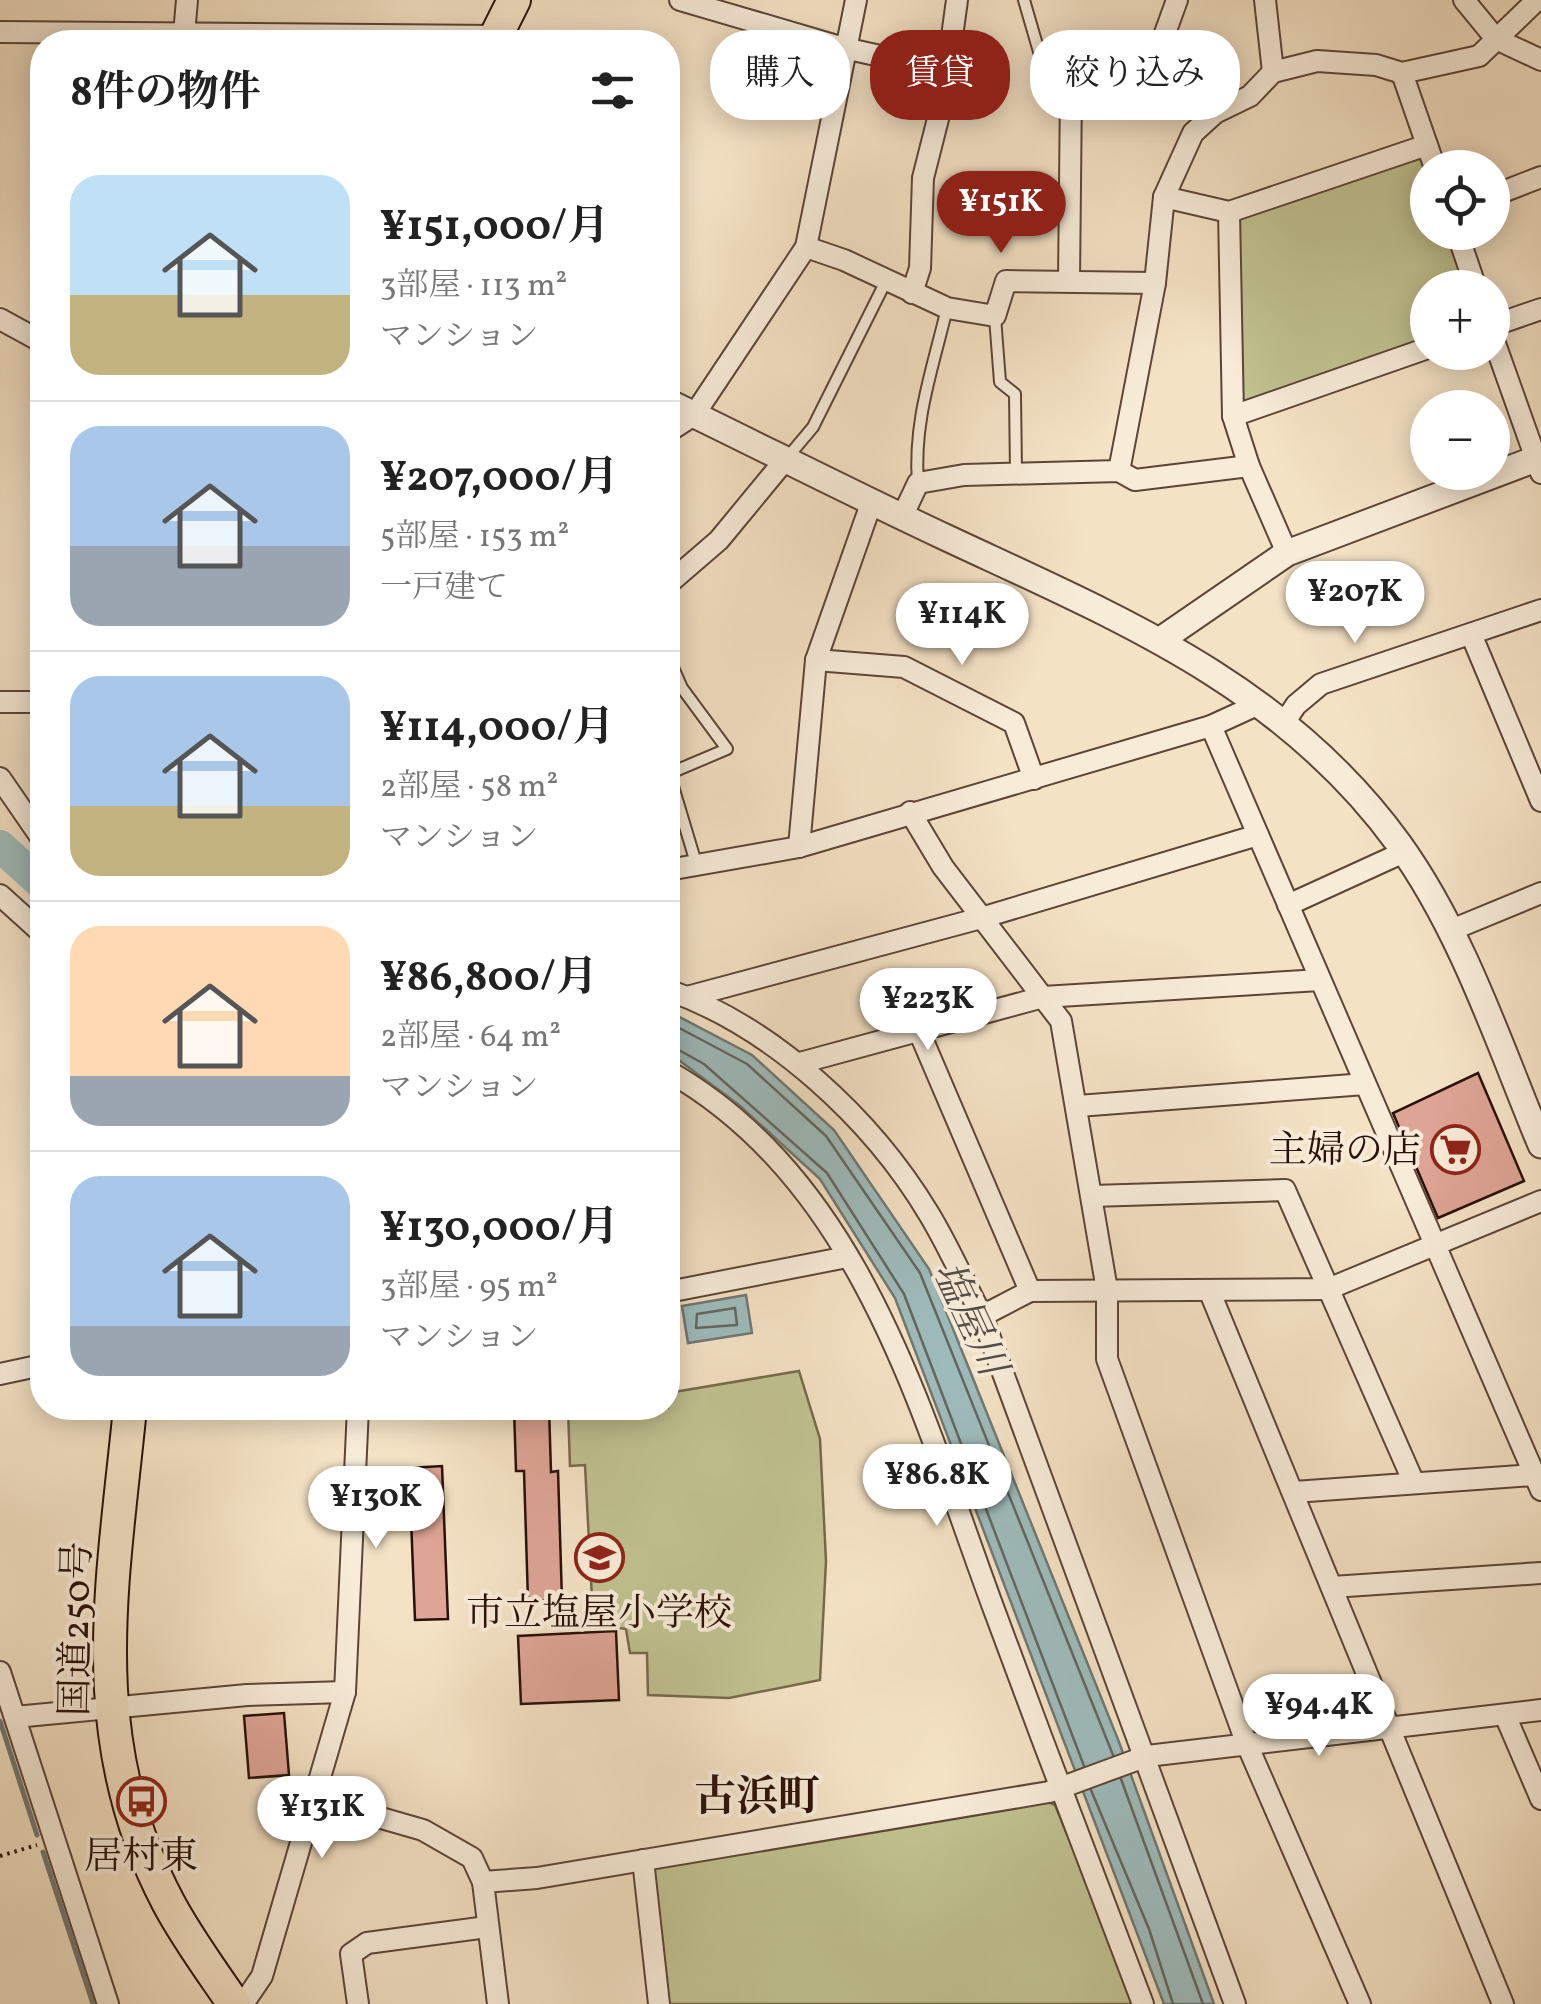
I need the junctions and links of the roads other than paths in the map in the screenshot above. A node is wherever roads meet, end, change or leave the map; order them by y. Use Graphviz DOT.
graph roads {
  1 [pos="187,0"];
  2 [pos="514,0"];
  3 [pos="680,0"];
  4 [pos="856,0"];
  5 [pos="957,0"];
  6 [pos="1024,0"];
  7 [pos="1177,0"];
  8 [pos="1265,0"];
  9 [pos="1464,0"];
  10 [pos="1537,0"];
  11 [pos="184,30"];
  12 [pos="499,30"];
  13 [pos="782,30"];
  14 [pos="848,30"];
  15 [pos="953,30"];
  16 [pos="1033,30"];
  17 [pos="1166,30"];
  18 [pos="0,32"];
  19 [pos="30,32"];
  20 [pos="1496,40"];
  21 [pos="1541,60"];
  22 [pos="1273,72"];
  23 [pos="1402,73"];
  24 [pos="830,120"];
  25 [pos="937,120"];
  26 [pos="1072,120"];
  27 [pos="1427,145"];
  28 [pos="1429,150"];
  29 [pos="1541,178"];
  30 [pos="1510,189"];
  31 [pos="1164,196"];
  32 [pos="1229,212"];
  33 [pos="806,247"];
  34 [pos="886,281"];
  35 [pos="1069,281"];
  36 [pos="1154,283"];
  37 [pos="912,292"];
  38 [pos="947,308"];
  39 [pos="1541,310"];
  40 [pos="995,316"];
  41 [pos="0,319"];
  42 [pos="1510,320"];
  43 [pos="30,335"];
  44 [pos="1410,354"];
  45 [pos="1505,370"];
  46 [pos="680,408"];
  47 [pos="694,415"];
  48 [pos="1233,416"];
  49 [pos="680,424"];
  50 [pos="785,460"];
  51 [pos="1539,463"];
  52 [pos="1249,466"];
  53 [pos="1119,471"];
  54 [pos="1016,473"];
  55 [pos="918,483"];
  56 [pos="872,501"];
  57 [pos="902,517"];
  58 [pos="1287,553"];
  59 [pos="680,574"];
  60 [pos="1541,610"];
  61 [pos="1471,634"];
  62 [pos="1162,639"];
  63 [pos="816,660"];
  64 [pos="680,683"];
  65 [pos="0,702"];
  66 [pos="30,702"];
  67 [pos="1259,704"];
  68 [pos="1284,723"];
  69 [pos="1210,726"];
  70 [pos="680,769"];
  71 [pos="0,778"];
  72 [pos="1034,779"];
  73 [pos="1541,801"];
  74 [pos="680,812"];
  75 [pos="910,812"];
  76 [pos="30,822"];
  77 [pos="1258,835"];
  78 [pos="799,847"];
  79 [pos="1404,852"];
  80 [pos="696,863"];
  81 [pos="680,867"];
  82 [pos="1541,892"];
  83 [pos="0,895"];
  84 [pos="1288,906"];
  85 [pos="982,918"];
  86 [pos="30,922"];
  87 [pos="1449,931"];
  88 [pos="1320,980"];
  89 [pos="680,992"];
  90 [pos="680,995"];
  91 [pos="1043,997"];
  92 [pos="918,1030"];
  93 [pos="800,1063"];
  94 [pos="680,1079"];
  95 [pos="1366,1084"];
  96 [pos="1078,1106"];
  97 [pos="1541,1144"];
  98 [pos="1092,1196"];
  99 [pos="1541,1200"];
  100 [pos="1435,1244"];
  101 [pos="847,1257"];
  102 [pos="1328,1289"];
  103 [pos="680,1290"];
  104 [pos="1107,1290"];
  105 [pos="1209,1290"];
  106 [pos="1030,1291"];
  107 [pos="982,1316"];
  108 [pos="30,1368"];
  109 [pos="0,1374"];
  110 [pos="129,1420"];
  111 [pos="357,1420"];
  112 [pos="1538,1482"];
  113 [pos="1414,1483"];
  114 [pos="1294,1492"];
  115 [pos="1541,1573"];
  116 [pos="1332,1588"];
  117 [pos="0,1672"];
  118 [pos="345,1692"];
  119 [pos="110,1709"];
  120 [pos="1541,1710"];
  121 [pos="1505,1715"];
  122 [pos="15,1717"];
  123 [pos="1386,1726"];
  124 [pos="1246,1742"];
  125 [pos="1146,1756"];
  126 [pos="1060,1786"];
  127 [pos="314,1799"];
  128 [pos="1541,1799"];
  129 [pos="644,1860"];
  130 [pos="483,1882"];
  131 [pos="486,1927"];
  132 [pos="108,2004"];
  133 [pos="234,2004"];
  134 [pos="243,2004"];
  135 [pos="358,2004"];
  136 [pos="498,2004"];
  137 [pos="658,2004"];
  138 [pos="1142,2004"];
  139 [pos="1235,2004"];
  140 [pos="1360,2004"];
  141 [pos="1503,2004"];
  1 -- 11 [label="street"];
  2 -- 12 [label="highway"];
  3 -- 13 [label="street"];
  4 -- 14 [label="street"];
  5 -- 15 [label="street"];
  6 -- 16 [label="lane"];
  7 -- 17 [label="street"];
  8 -- 22 [label="street"];
  9 -- 20 [label="street"];
  10 -- 20 [label="street"];
  18 -- 19 [label="street"];
  20 -- 21 [label="street"];
  20 -- 23 [label="street"];
  22 -- 23 [label="street"];
  22 -- 31 [label="street"];
  23 -- 27 [label="street"];
  24 -- 33 [label="street"];
  25 -- 37 [label="street"];
  26 -- 35 [label="street"];
  27 -- 28 [label="street"];
  27 -- 32 [label="street"];
  29 -- 30 [label="street"];
  31 -- 32 [label="street"];
  31 -- 36 [label="street"];
  32 -- 48 [label="street"];
  33 -- 34 [label="street"];
  33 -- 47 [label="street"];
  34 -- 37 [label="street"];
  34 -- 50 [label="lane"];
  35 -- 36 [label="street"];
  35 -- 40 [label="street"];
  36 -- 53 [label="street"];
  37 -- 38 [label="street"];
  38 -- 40 [label="street"];
  38 -- 55 [label="lane"];
  39 -- 42 [label="street"];
  40 -- 54 [label="lane"];
  41 -- 43 [label="street"];
  44 -- 48 [label="street"];
  45 -- 51 [label="street"];
  46 -- 47 [label="street"];
  47 -- 49 [label="street"];
  47 -- 50 [label="street"];
  48 -- 52 [label="street"];
  50 -- 56 [label="street"];
  50 -- 59 [label="street"];
  51 -- 58 [label="street"];
  52 -- 53 [label="street"];
  52 -- 58 [label="street"];
  53 -- 54 [label="street"];
  54 -- 55 [label="street"];
  55 -- 57 [label="street"];
  56 -- 57 [label="street"];
  56 -- 63 [label="street"];
  57 -- 62 [label="street"];
  58 -- 62 [label="street"];
  60 -- 61 [label="street"];
  61 -- 68 [label="street"];
  61 -- 73 [label="street"];
  62 -- 67 [label="street"];
  63 -- 72 [label="street"];
  63 -- 78 [label="street"];
  64 -- 70 [label="lane"];
  65 -- 66 [label="street"];
  67 -- 68 [label="street"];
  67 -- 69 [label="street"];
  68 -- 79 [label="street"];
  69 -- 72 [label="street"];
  69 -- 77 [label="street"];
  71 -- 76 [label="street"];
  72 -- 75 [label="street"];
  74 -- 80 [label="lane"];
  75 -- 78 [label="street"];
  75 -- 85 [label="street"];
  77 -- 84 [label="street"];
  77 -- 85 [label="street"];
  78 -- 80 [label="street"];
  79 -- 84 [label="street"];
  79 -- 87 [label="street"];
  80 -- 81 [label="street"];
  82 -- 87 [label="street"];
  83 -- 86 [label="street"];
  84 -- 88 [label="street"];
  85 -- 89 [label="street"];
  85 -- 91 [label="street"];
  87 -- 97 [label="street"];
  88 -- 91 [label="street"];
  88 -- 95 [label="street"];
  90 -- 93 [label="street"];
  91 -- 92 [label="street"];
  91 -- 96 [label="street"];
  92 -- 93 [label="street"];
  92 -- 106 [label="street"];
  93 -- 107 [label="street"];
  94 -- 101 [label="street"];
  95 -- 96 [label="street"];
  95 -- 100 [label="street"];
  96 -- 98 [label="street"];
  98 -- 102 [label="street"];
  98 -- 104 [label="street"];
  99 -- 100 [label="street"];
  100 -- 102 [label="street"];
  100 -- 112 [label="street"];
  101 -- 103 [label="street"];
  101 -- 126 [label="street"];
  102 -- 105 [label="street"];
  102 -- 113 [label="street"];
  104 -- 105 [label="street"];
  104 -- 106 [label="street"];
  104 -- 124 [label="street"];
  105 -- 114 [label="street"];
  106 -- 107 [label="street"];
  107 -- 125 [label="street"];
  108 -- 109 [label="street"];
  110 -- 119 [label="highway, 国道250号"];
  111 -- 118 [label="street"];
  112 -- 113 [label="street"];
  113 -- 114 [label="street"];
  114 -- 116 [label="street"];
  115 -- 116 [label="street"];
  116 -- 123 [label="street"];
  117 -- 122 [label="street"];
  118 -- 119 [label="street"];
  118 -- 127 [label="street"];
  119 -- 122 [label="street"];
  119 -- 133 [label="highway, 国道250号"];
  120 -- 121 [label="street"];
  121 -- 123 [label="street"];
  121 -- 128 [label="street"];
  122 -- 132 [label="street"];
  123 -- 124 [label="street"];
  123 -- 141 [label="street"];
  124 -- 125 [label="street"];
  124 -- 140 [label="street"];
  125 -- 126 [label="street"];
  125 -- 139 [label="street"];
  126 -- 129 [label="street"];
  126 -- 138 [label="street"];
  127 -- 130 [label="street"];
  127 -- 134 [label="street"];
  129 -- 130 [label="street"];
  129 -- 137 [label="street"];
  130 -- 131 [label="street"];
  131 -- 135 [label="street"];
  131 -- 136 [label="street"];
}
